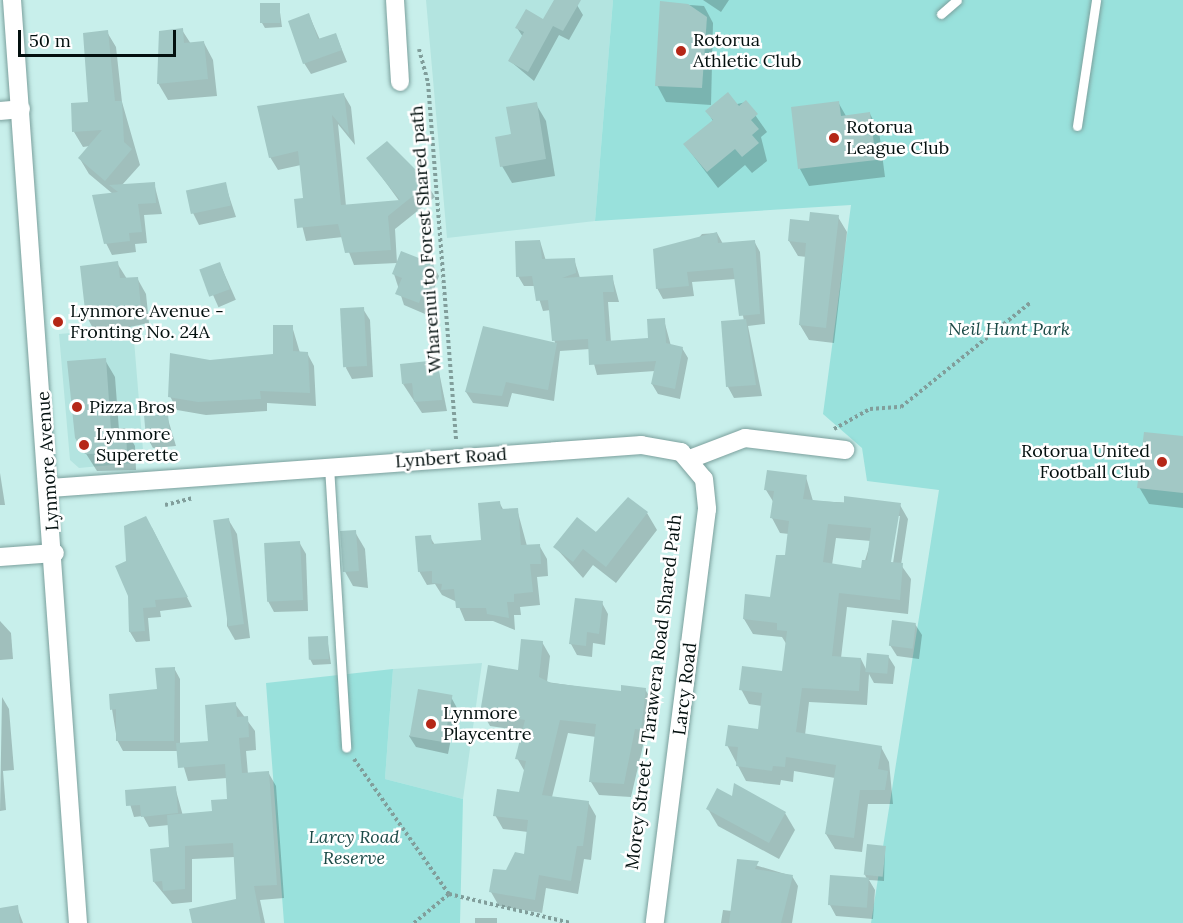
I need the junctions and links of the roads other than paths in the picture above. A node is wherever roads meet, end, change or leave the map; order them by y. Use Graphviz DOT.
graph roads {
  1 [pos="12,0"];
  2 [pos="395,0"];
  3 [pos="957,0"];
  4 [pos="1096,0"];
  5 [pos="941,14"];
  6 [pos="400,82"];
  7 [pos="21,109"];
  8 [pos="0,111"];
  9 [pos="1077,126"];
  10 [pos="845,450"];
  11 [pos="690,459"];
  12 [pos="329,466"];
  13 [pos="50,488"];
  14 [pos="55,553"];
  15 [pos="0,557"];
  16 [pos="346,747"];
  17 [pos="78,923"];
  18 [pos="655,923"];
  1 -- 7 [label="street, Lynmore Avenue"];
  2 -- 6 [label="street"];
  3 -- 5 [label="lane"];
  4 -- 9 [label="lane"];
  7 -- 8 [label="street"];
  7 -- 13 [label="street, Lynmore Avenue"];
  10 -- 11 [label="street"];
  11 -- 12 [label="street, Lynbert Road"];
  11 -- 18 [label="street, Larcy Road"];
  12 -- 13 [label="street, Lynbert Road"];
  12 -- 16 [label="lane"];
  13 -- 14 [label="street, Lynmore Avenue"];
  14 -- 15 [label="street"];
  14 -- 17 [label="street, Lynmore Avenue"];
}
